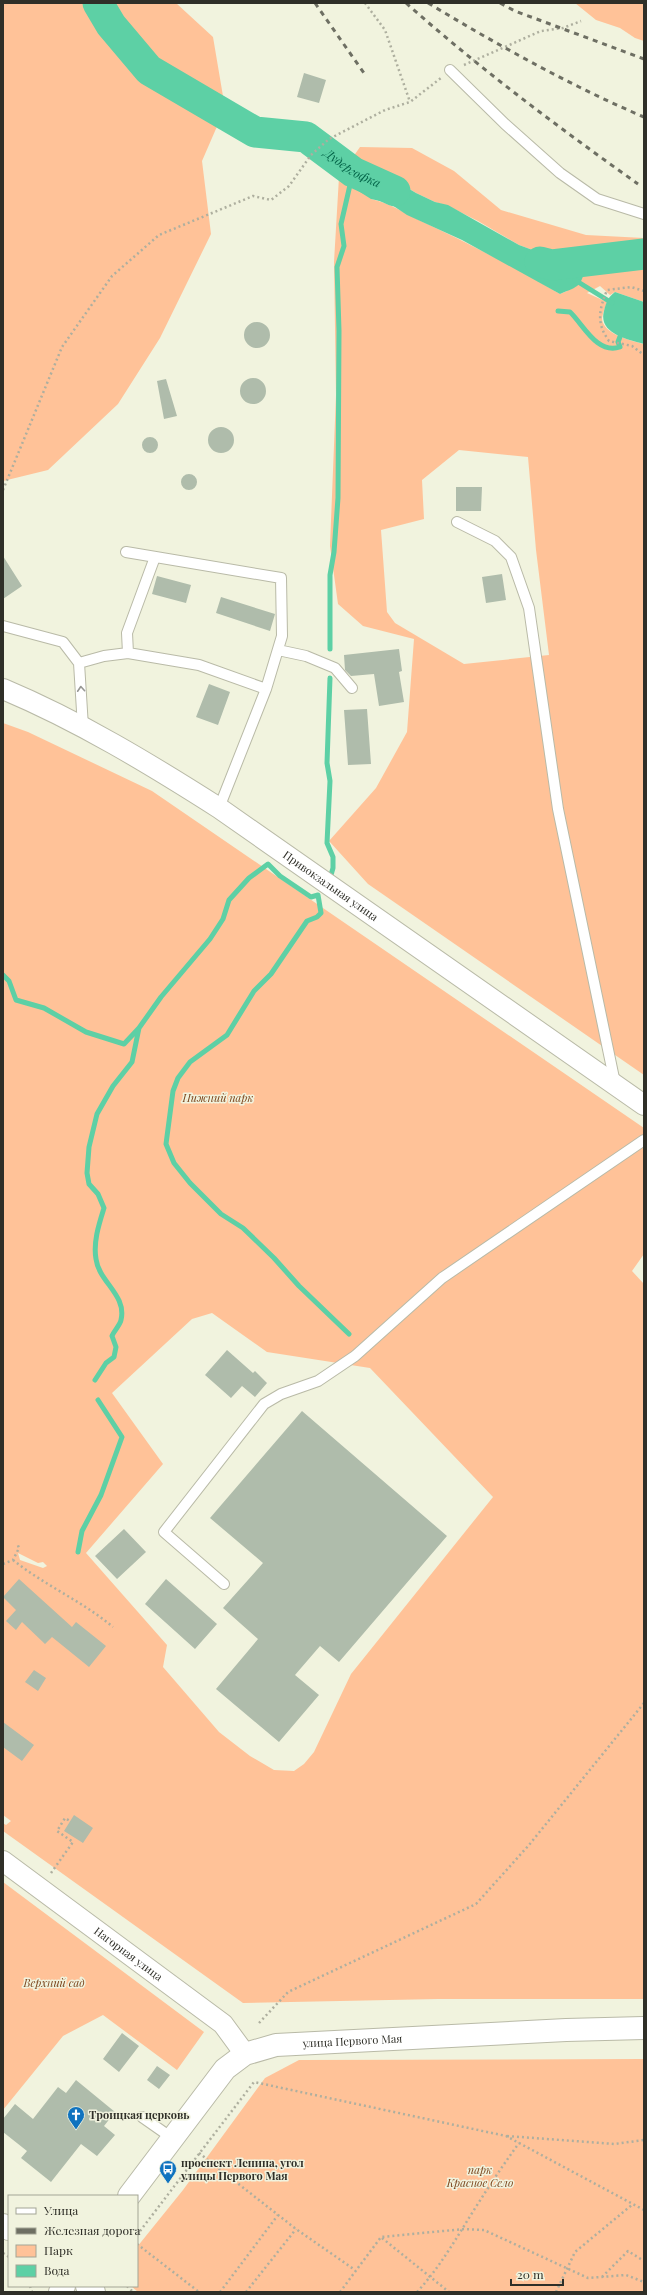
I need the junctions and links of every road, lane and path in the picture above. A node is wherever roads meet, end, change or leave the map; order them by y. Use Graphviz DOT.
graph roads {
  1 [pos="365,3"];
  2 [pos="581,21"];
  3 [pos="450,70"];
  4 [pos="410,102"];
  5 [pos="644,214"];
  6 [pos="644,291"];
  7 [pos="644,356"];
  8 [pos="3,490"];
  9 [pos="457,522"];
  10 [pos="126,552"];
  11 [pos="155,557"];
  12 [pos="3,626"];
  13 [pos="278,650"];
  14 [pos="128,652"];
  15 [pos="79,663"];
  16 [pos="352,688"];
  17 [pos="3,689"];
  18 [pos="266,689"];
  19 [pos="83,727"];
  20 [pos="219,808"];
  21 [pos="615,1085"];
  22 [pos="644,1105"];
  23 [pos="644,1140"];
  24 [pos="17,1543"];
  25 [pos="13,1560"];
  26 [pos="3,1564"];
  27 [pos="224,1584"];
  28 [pos="113,1627"];
  29 [pos="644,1703"];
  30 [pos="70,1821"];
  31 [pos="3,1861"];
  32 [pos="54,1868"];
  33 [pos="259,2023"];
  34 [pos="644,2028"];
  35 [pos="245,2054"];
  36 [pos="142,2117"];
  37 [pos="506,2136"];
  38 [pos="172,2138"];
  39 [pos="644,2140"];
  40 [pos="519,2143"];
  41 [pos="199,2153"];
  42 [pos="130,2195"];
  43 [pos="633,2204"];
  44 [pos="644,2210"];
  45 [pos="278,2215"];
  46 [pos="296,2229"];
  47 [pos="464,2229"];
  48 [pos="138,2234"];
  49 [pos="381,2237"];
  50 [pos="138,2245"];
  51 [pos="644,2261"];
  52 [pos="566,2270"];
  53 [pos="356,2271"];
  54 [pos="602,2277"];
  55 [pos="430,2278"];
  56 [pos="644,2282"];
  57 [pos="199,2292"];
  58 [pos="220,2292"];
  59 [pos="246,2292"];
  60 [pos="340,2292"];
  61 [pos="417,2292"];
  62 [pos="449,2292"];
  63 [pos="556,2292"];
  1 -- 4 [label="path"];
  2 -- 3 [label="path"];
  3 -- 4 [label="path"];
  3 -- 5 [label="lane"];
  4 -- 8 [label="path"];
  6 -- 7 [label="path"];
  9 -- 21 [label="lane"];
  10 -- 11 [label="lane"];
  11 -- 13 [label="lane"];
  11 -- 14 [label="lane"];
  12 -- 15 [label="lane"];
  13 -- 16 [label="lane"];
  13 -- 18 [label="lane"];
  14 -- 15 [label="lane"];
  14 -- 18 [label="lane"];
  19 -- 15 [label="lane, one-way"];
  17 -- 19 [label="street, Привокзальная улица"];
  18 -- 20 [label="lane"];
  19 -- 20 [label="street, Привокзальная улица"];
  20 -- 21 [label="street, Привокзальная улица"];
  21 -- 22 [label="street, Привокзальная улица"];
  23 -- 27 [label="lane"];
  24 -- 25 [label="path"];
  25 -- 26 [label="path"];
  25 -- 28 [label="path"];
  29 -- 33 [label="path"];
  30 -- 32 [label="path"];
  31 -- 35 [label="street, Нагорная улица"];
  34 -- 35 [label="main road, улица Первого Мая"];
  35 -- 38 [label="main road, улица Первого Мая"];
  36 -- 38 [label="lane"];
  37 -- 39 [label="path"];
  37 -- 40 [label="path"];
  37 -- 41 [label="path"];
  38 -- 42 [label="main road, улица Первого Мая"];
  40 -- 43 [label="path"];
  40 -- 47 [label="path"];
  41 -- 45 [label="path"];
  41 -- 48 [label="path"];
  43 -- 44 [label="path"];
  43 -- 52 [label="path"];
  45 -- 46 [label="path"];
  45 -- 58 [label="path"];
  46 -- 53 [label="path"];
  46 -- 59 [label="path"];
  47 -- 49 [label="path"];
  47 -- 52 [label="path"];
  47 -- 55 [label="path"];
  49 -- 53 [label="path"];
  49 -- 55 [label="path"];
  50 -- 57 [label="path"];
  51 -- 54 [label="path"];
  52 -- 54 [label="path"];
  52 -- 63 [label="path"];
  53 -- 60 [label="path"];
  54 -- 56 [label="path"];
  55 -- 61 [label="path"];
  55 -- 62 [label="path"];
}
